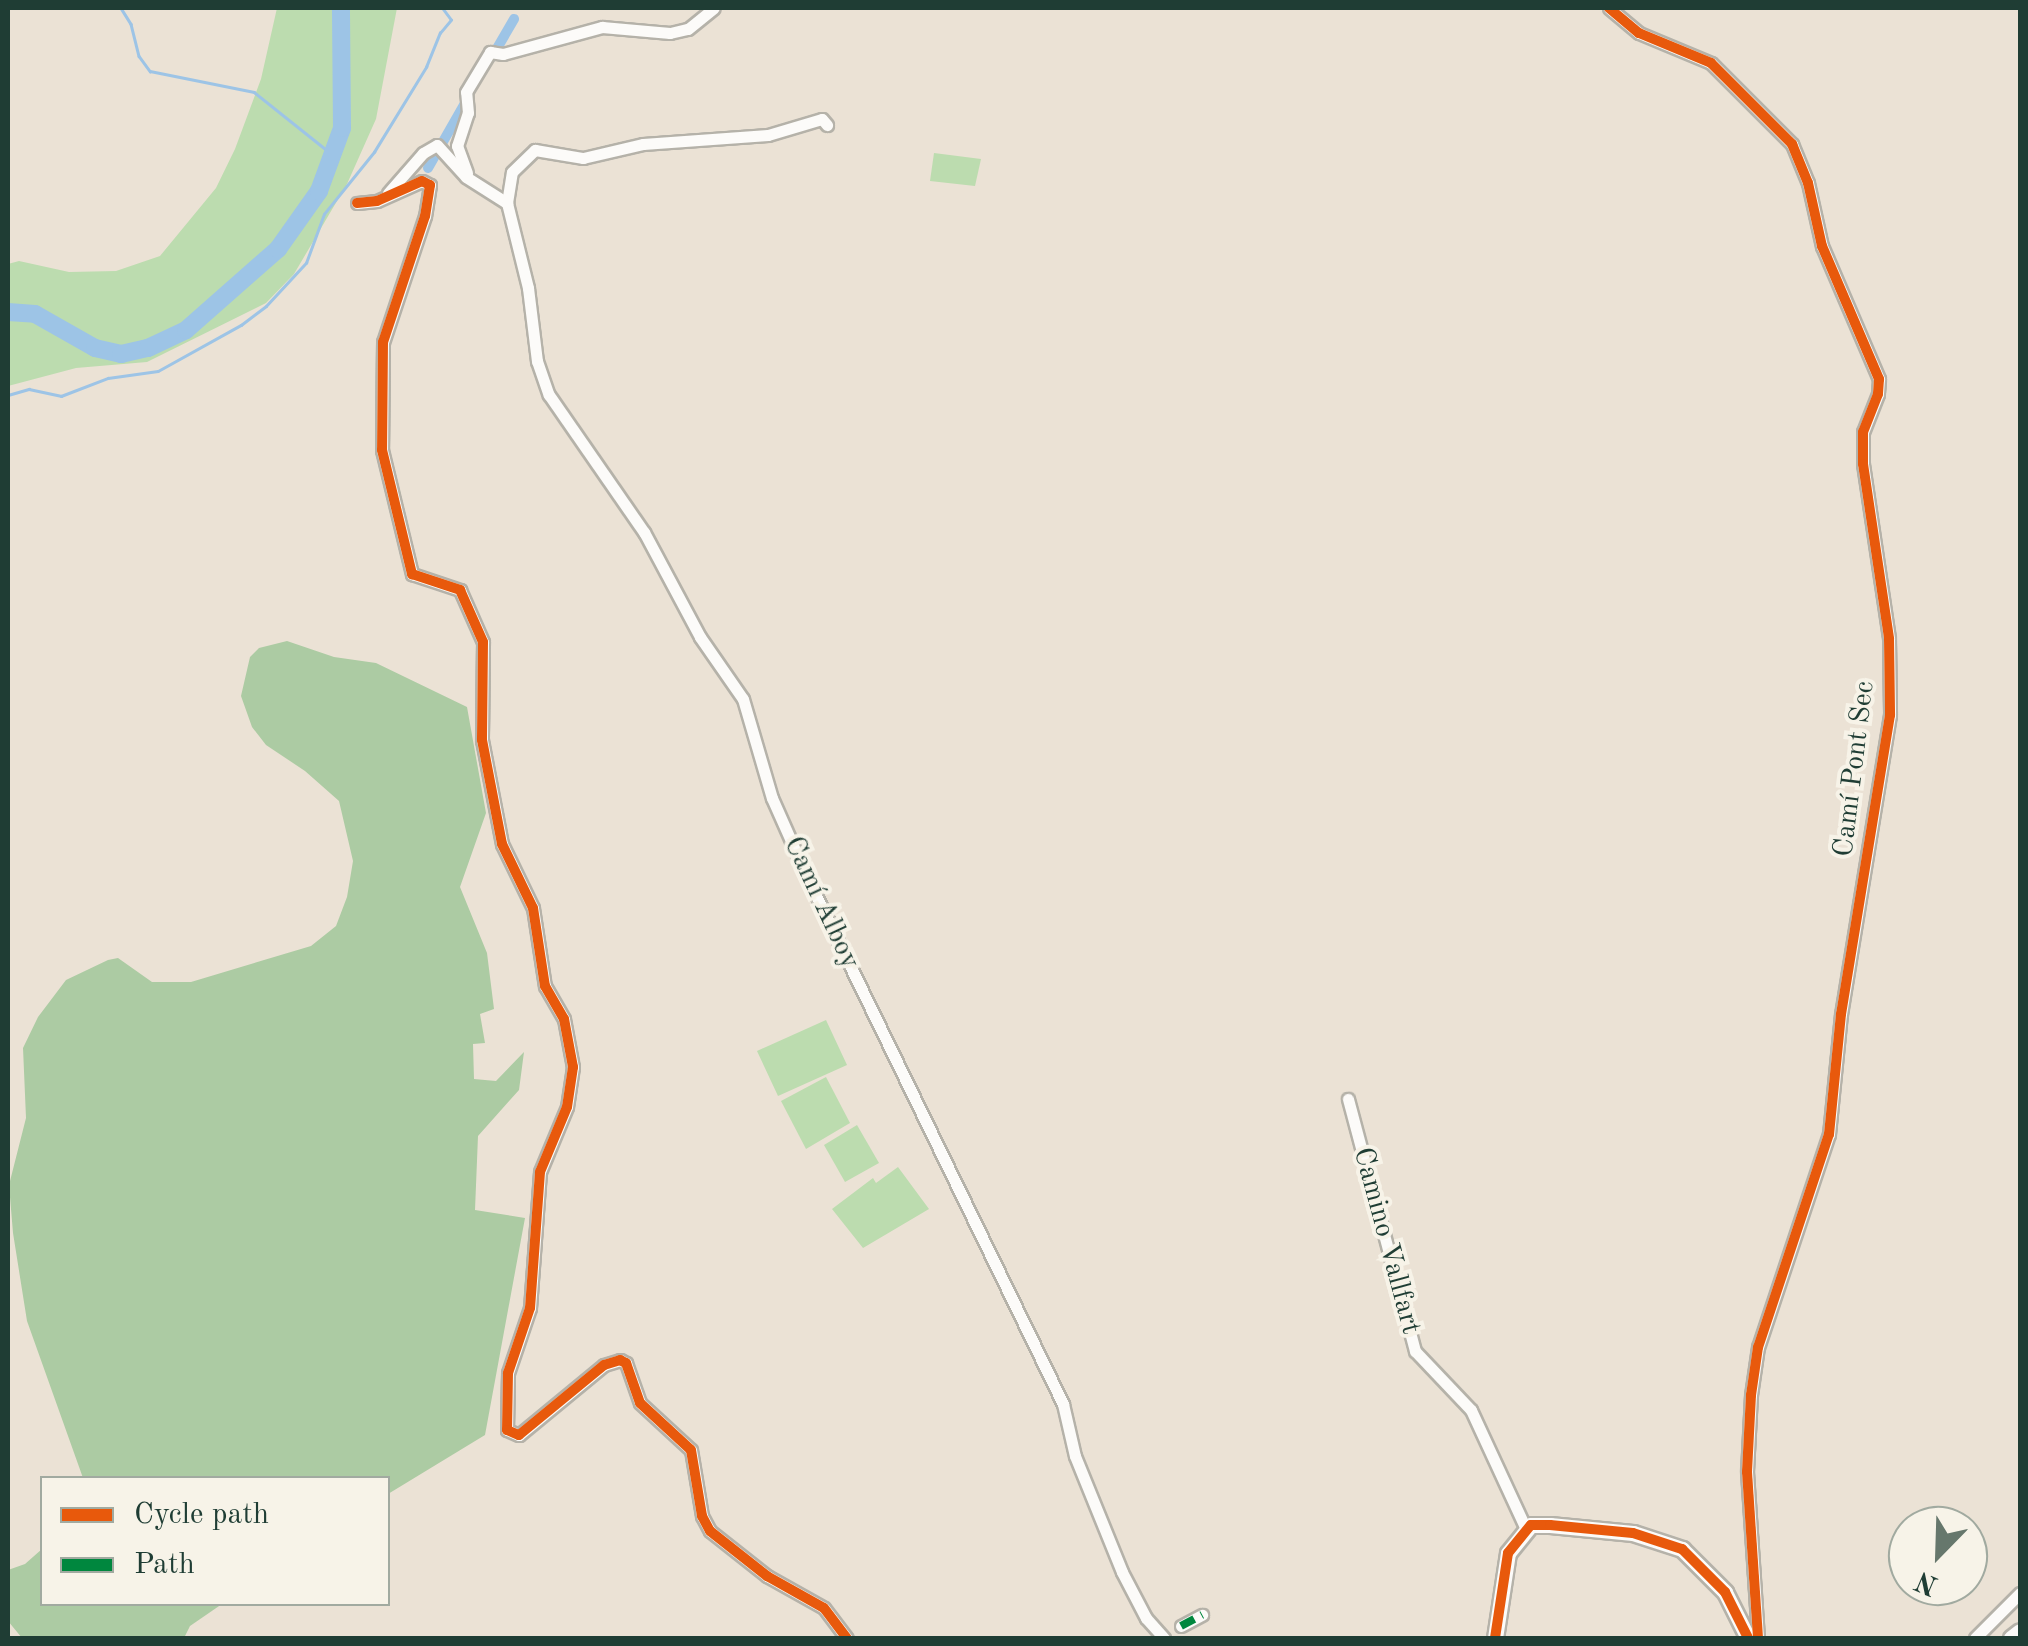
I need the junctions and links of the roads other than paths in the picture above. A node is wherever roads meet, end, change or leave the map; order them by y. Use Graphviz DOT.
graph roads {
  1 [pos="714,8"];
  2 [pos="1609,8"];
  3 [pos="827,125"];
  4 [pos="475,184"];
  5 [pos="385,196"];
  6 [pos="357,203"];
  7 [pos="507,203"];
  8 [pos="1348,1100"];
  9 [pos="1526,1530"];
  10 [pos="2020,1594"];
  11 [pos="1202,1615"];
  12 [pos="1181,1626"];
  13 [pos="2020,1631"];
  14 [pos="847,1638"];
  15 [pos="1164,1638"];
  16 [pos="1496,1638"];
  17 [pos="1748,1638"];
  18 [pos="1758,1638"];
  19 [pos="1975,1638"];
  20 [pos="2012,1638"];
  1 -- 4 [label="street"];
  2 -- 18 [label="street, Camí Pont Sec"];
  3 -- 7 [label="street"];
  4 -- 5 [label="street"];
  4 -- 7 [label="street"];
  5 -- 6 [label="street"];
  5 -- 14 [label="street"];
  7 -- 15 [label="street, Camí Alboy"];
  8 -- 9 [label="street, Camino Vallfart"];
  9 -- 16 [label="main road"];
  9 -- 17 [label="main road"];
  10 -- 19 [label="street"];
  11 -- 12 [label="street"];
  13 -- 20 [label="main road"];
}
